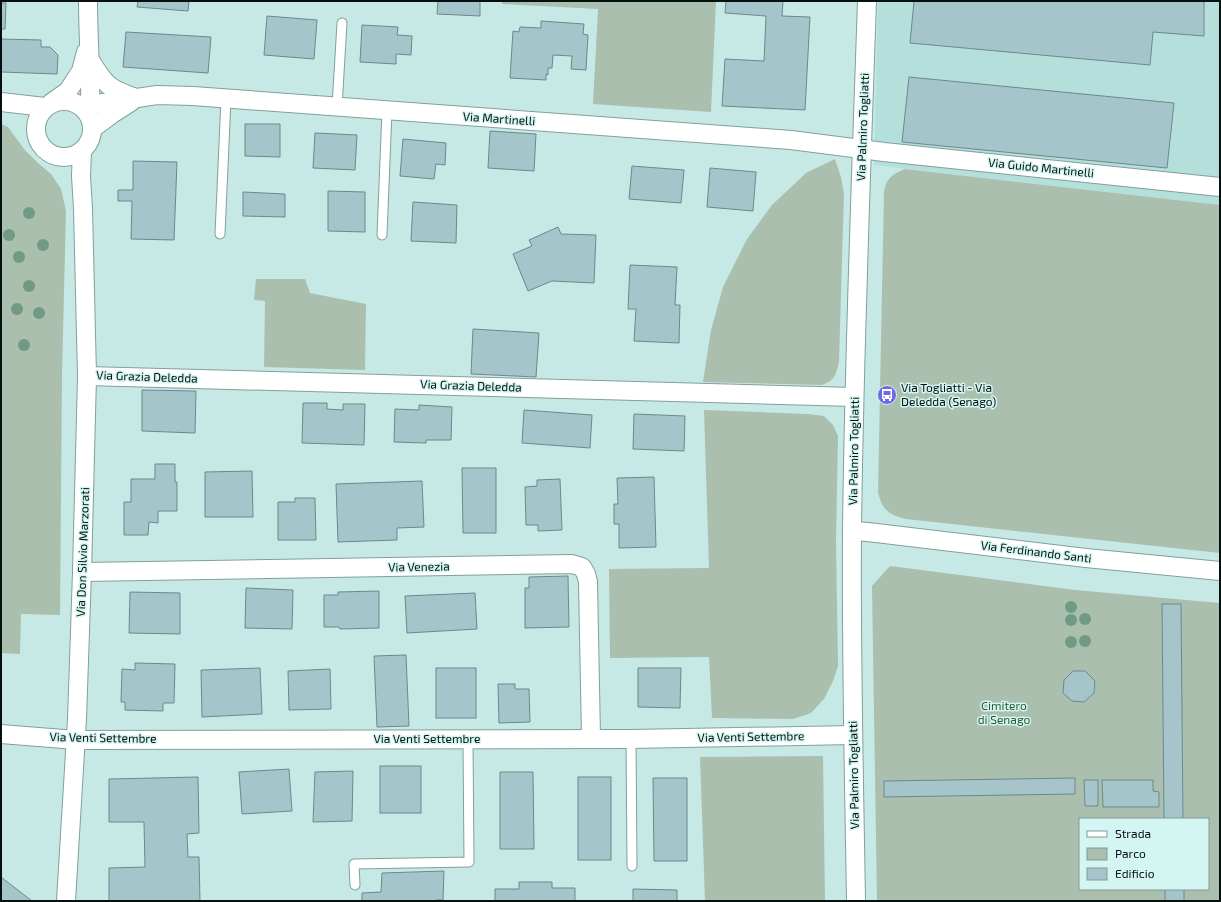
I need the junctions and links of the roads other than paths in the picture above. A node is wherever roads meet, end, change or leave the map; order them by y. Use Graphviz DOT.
graph roads {
  1 [pos="88,1"];
  2 [pos="868,1"];
  3 [pos="342,23"];
  4 [pos="88,42"];
  5 [pos="90,60"];
  6 [pos="136,98"];
  7 [pos="226,99"];
  8 [pos="1,104"];
  9 [pos="48,105"];
  10 [pos="87,106"];
  11 [pos="337,107"];
  12 [pos="386,111"];
  13 [pos="92,129"];
  14 [pos="35,132"];
  15 [pos="862,149"];
  16 [pos="82,151"];
  17 [pos="61,157"];
  18 [pos="1220,187"];
  19 [pos="83,202"];
  20 [pos="220,234"];
  21 [pos="382,235"];
  22 [pos="87,376"];
  23 [pos="854,397"];
  24 [pos="852,531"];
  25 [pos="1220,571"];
  26 [pos="82,572"];
  27 [pos="1,734"];
  28 [pos="853,735"];
  29 [pos="591,738"];
  30 [pos="468,739"];
  31 [pos="631,739"];
  32 [pos="76,740"];
  33 [pos="632,866"];
  34 [pos="355,885"];
  35 [pos="66,901"];
  36 [pos="856,901"];
  1 -- 4 [label="street"];
  2 -- 15 [label="street, Via Palmiro Togliatti"];
  3 -- 11 [label="lane"];
  4 -- 5 [label="street"];
  4 -- 9 [label="street"];
  5 -- 6 [label="street, Via Martinelli"];
  5 -- 10 [label="street"];
  6 -- 7 [label="street, Via Martinelli"];
  6 -- 10 [label="street, Via Martinelli"];
  6 -- 13 [label="street, Via Martinelli"];
  7 -- 11 [label="street, Via Martinelli"];
  7 -- 20 [label="lane"];
  8 -- 9 [label="street"];
  8 -- 14 [label="street"];
  9 -- 10 [label="street"];
  9 -- 14 [label="street"];
  10 -- 13 [label="street"];
  11 -- 12 [label="street, Via Martinelli"];
  12 -- 15 [label="street, Via Martinelli"];
  12 -- 21 [label="lane"];
  13 -- 16 [label="street"];
  14 -- 17 [label="street"];
  15 -- 18 [label="street, Via Guido Martinelli"];
  15 -- 23 [label="street, Via Palmiro Togliatti"];
  16 -- 17 [label="street"];
  16 -- 19 [label="street, Via Don Silvio Marzorati"];
  17 -- 19 [label="street, Via Don Silvio Marzorati"];
  19 -- 22 [label="street, Via Don Silvio Marzorati"];
  22 -- 23 [label="street, Via Grazia Deledda"];
  22 -- 26 [label="street, Via Don Silvio Marzorati"];
  23 -- 24 [label="street, Via Palmiro Togliatti"];
  24 -- 25 [label="street, Via Ferdinando Santi"];
  24 -- 28 [label="street, Via Palmiro Togliatti"];
  26 -- 29 [label="street, Via Venezia"];
  26 -- 32 [label="street, Via Don Silvio Marzorati"];
  27 -- 32 [label="street, Via Venti Settembre"];
  28 -- 31 [label="street, Via Venti Settembre"];
  28 -- 36 [label="street, Via Palmiro Togliatti"];
  29 -- 30 [label="street, Via Venti Settembre"];
  29 -- 31 [label="street, Via Venti Settembre"];
  30 -- 32 [label="street, Via Venti Settembre"];
  30 -- 34 [label="lane"];
  31 -- 33 [label="lane"];
  32 -- 35 [label="street, Via Don Silvio Marzorati"];
}
